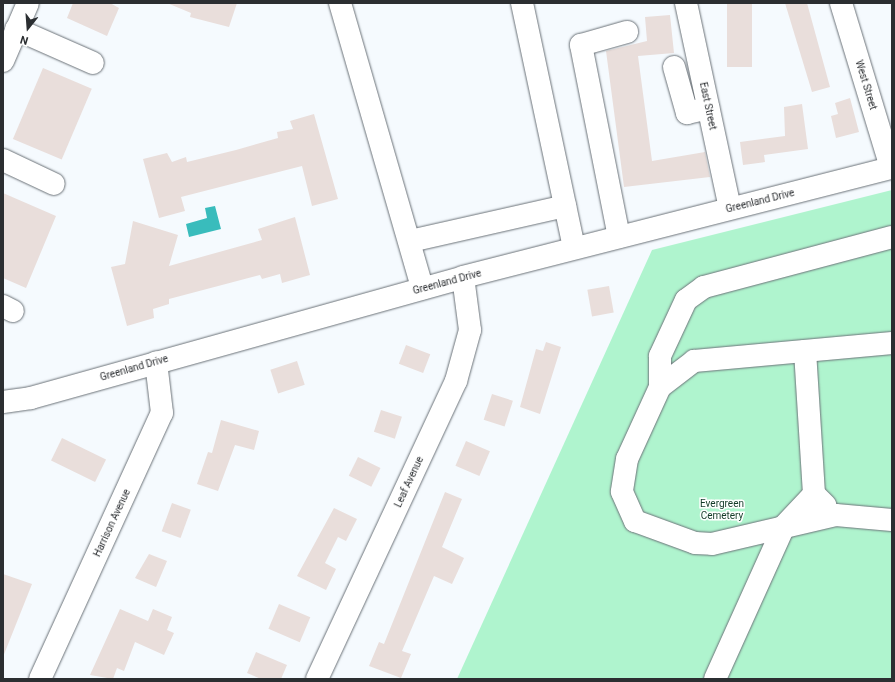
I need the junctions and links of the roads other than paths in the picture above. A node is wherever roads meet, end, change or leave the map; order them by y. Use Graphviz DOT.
graph roads {
  1 [pos="28,3"];
  2 [pos="340,3"];
  3 [pos="522,3"];
  4 [pos="686,3"];
  5 [pos="841,3"];
  6 [pos="16,30"];
  7 [pos="627,32"];
  8 [pos="3,61"];
  9 [pos="93,63"];
  10 [pos="674,67"];
  11 [pos="708,108"];
  12 [pos="3,160"];
  13 [pos="892,168"];
  14 [pos="54,184"];
  15 [pos="565,206"];
  16 [pos="730,208"];
  17 [pos="619,237"];
  18 [pos="892,237"];
  19 [pos="410,241"];
  20 [pos="574,248"];
  21 [pos="463,277"];
  22 [pos="422,288"];
  23 [pos="675,327"];
  24 [pos="892,343"];
  25 [pos="805,350"];
  26 [pos="694,361"];
  27 [pos="156,362"];
  28 [pos="660,387"];
  29 [pos="3,402"];
  30 [pos="814,494"];
  31 [pos="836,515"];
  32 [pos="892,520"];
  33 [pos="784,526"];
  34 [pos="40,679"];
  35 [pos="317,679"];
  36 [pos="715,679"];
  1 -- 6 [label="street"];
  2 -- 19 [label="street"];
  3 -- 15 [label="street"];
  4 -- 11 [label="street, East Street"];
  5 -- 13 [label="street, West Street"];
  6 -- 8 [label="street"];
  6 -- 9 [label="street"];
  7 -- 17 [label="street"];
  10 -- 11 [label="street"];
  11 -- 16 [label="street, East Street"];
  12 -- 14 [label="street"];
  13 -- 16 [label="street, Greenland Drive"];
  15 -- 19 [label="street"];
  15 -- 20 [label="street"];
  16 -- 17 [label="street, Greenland Drive"];
  17 -- 20 [label="street, Greenland Drive"];
  18 -- 23 [label="street"];
  19 -- 22 [label="street"];
  20 -- 21 [label="street, Greenland Drive"];
  21 -- 22 [label="street, Greenland Drive"];
  21 -- 35 [label="street, Leaf Avenue"];
  22 -- 27 [label="street, Greenland Drive"];
  23 -- 26 [label="street"];
  23 -- 28 [label="street"];
  24 -- 25 [label="street"];
  25 -- 26 [label="street"];
  25 -- 30 [label="street"];
  26 -- 28 [label="street"];
  27 -- 29 [label="street, Greenland Drive"];
  27 -- 34 [label="street, Harrison Avenue"];
  28 -- 33 [label="street"];
  30 -- 31 [label="street"];
  30 -- 33 [label="street"];
  31 -- 32 [label="street"];
  31 -- 33 [label="street"];
  33 -- 36 [label="street"];
}
